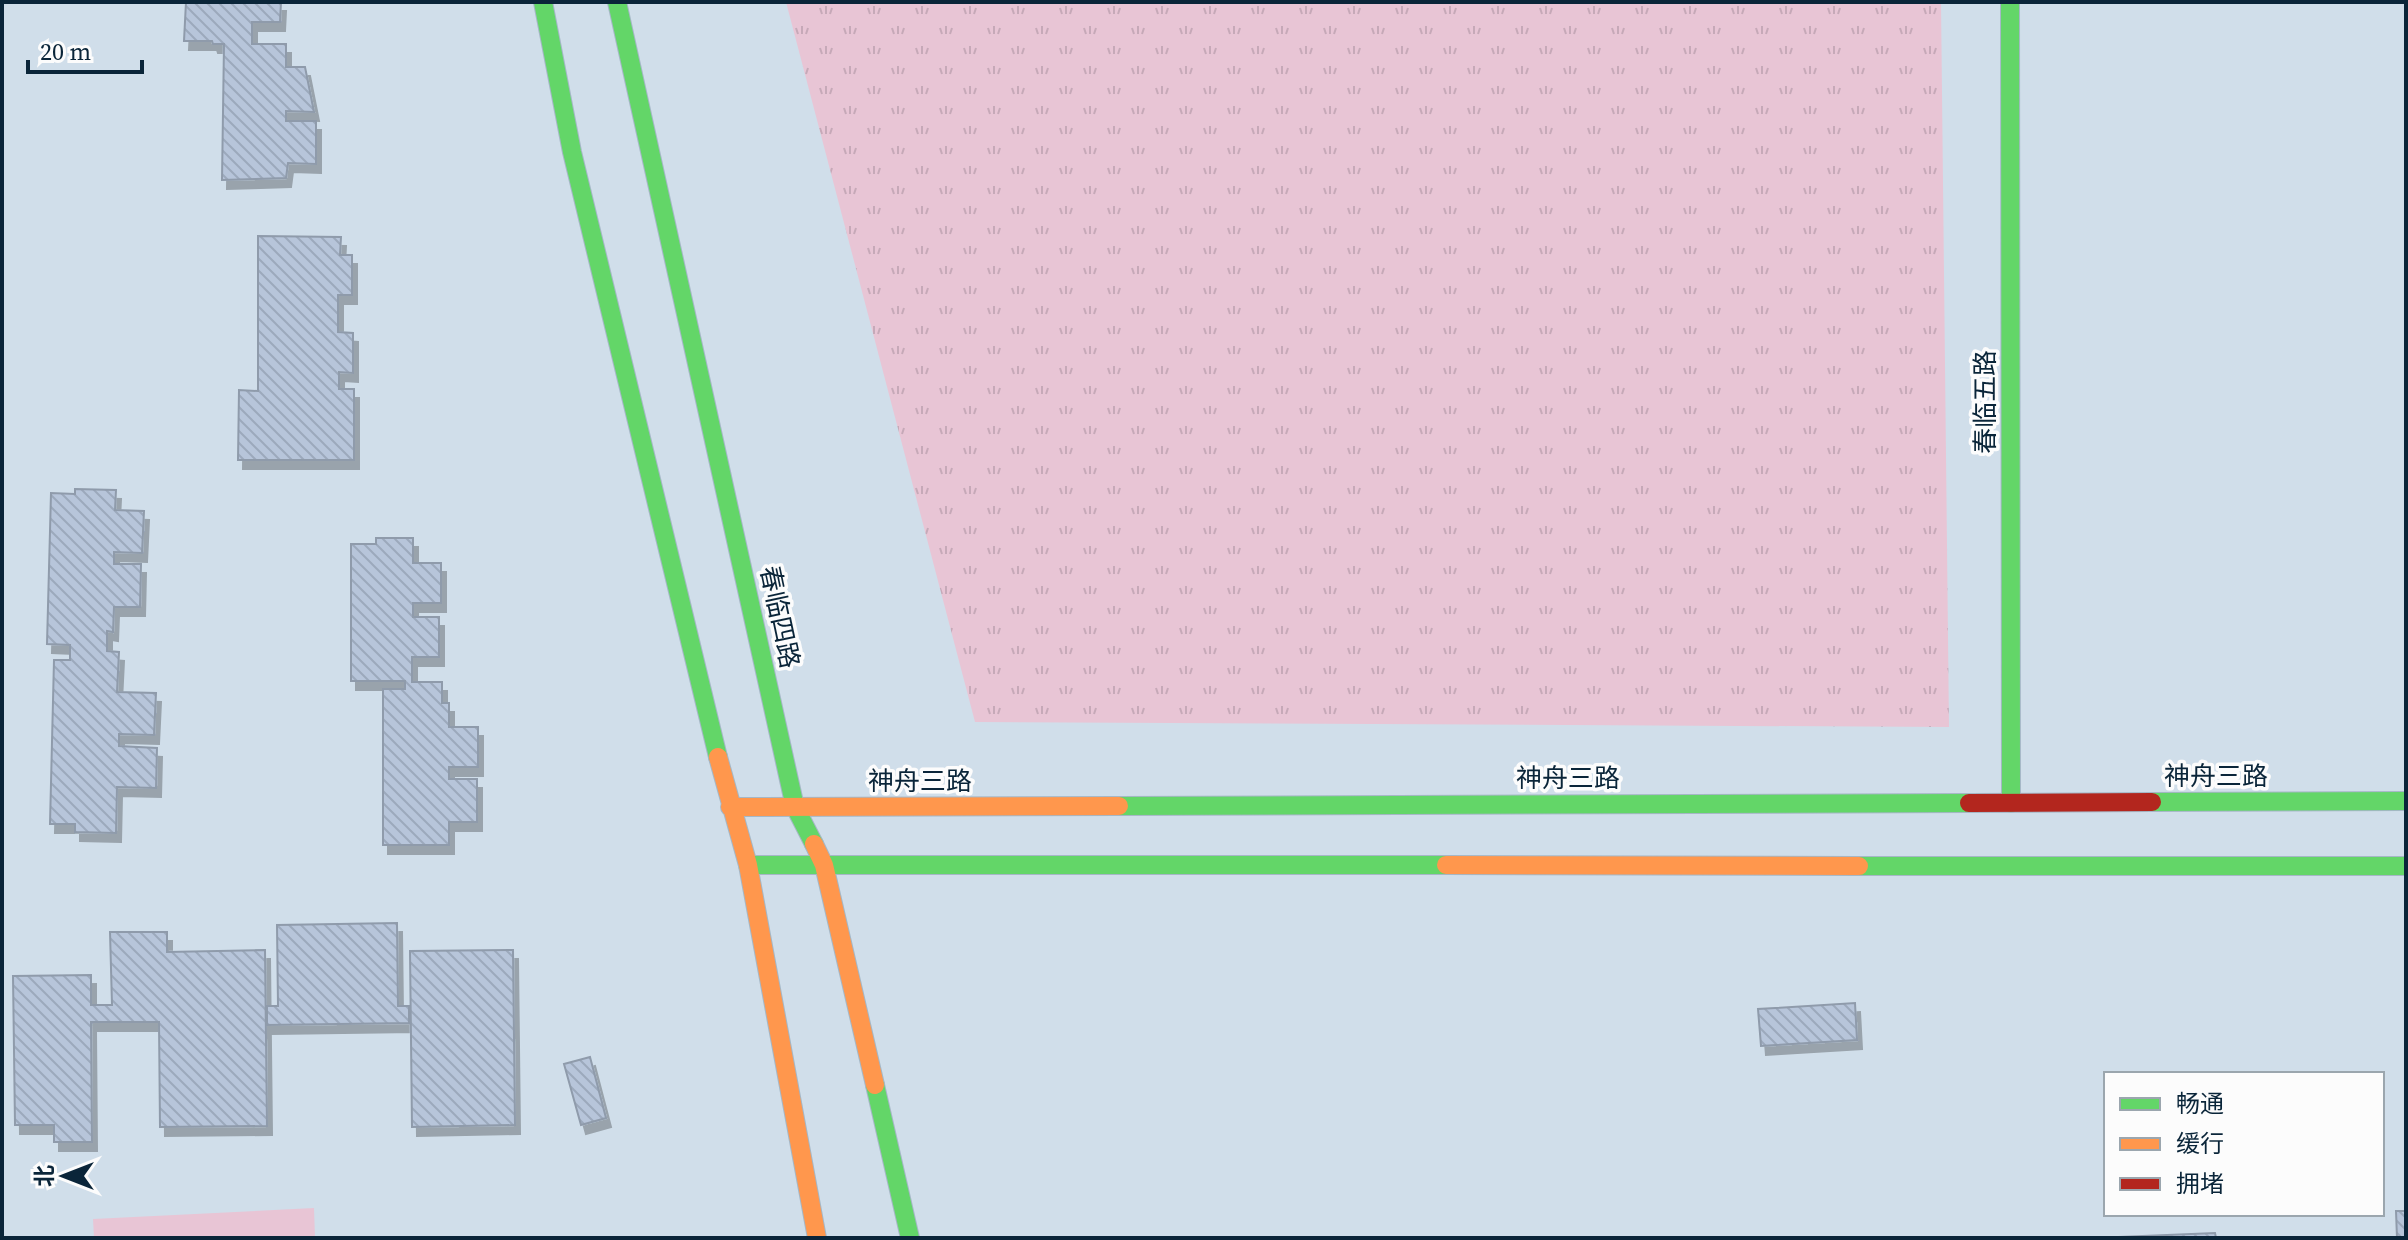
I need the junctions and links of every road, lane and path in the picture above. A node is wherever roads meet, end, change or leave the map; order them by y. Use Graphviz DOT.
graph roads {
  1 [pos="543,2"];
  2 [pos="617,2"];
  3 [pos="2010,2"];
  4 [pos="2406,801"];
  5 [pos="2011,803"];
  6 [pos="730,807"];
  7 [pos="795,807"];
  8 [pos="748,865"];
  9 [pos="824,865"];
  10 [pos="2406,866"];
  11 [pos="817,1238"];
  12 [pos="910,1238"];
  1 -- 6 [label="street"];
  2 -- 7 [label="street, 春临四路"];
  3 -- 5 [label="street, 春临五路"];
  4 -- 5 [label="street, 神舟三路"];
  5 -- 7 [label="street, 神舟三路"];
  6 -- 7 [label="street, 神舟三路"];
  6 -- 8 [label="street"];
  7 -- 9 [label="street, 春临四路"];
  8 -- 9 [label="street"];
  8 -- 11 [label="street"];
  9 -- 10 [label="street"];
  9 -- 12 [label="street, 春临四路"];
}
